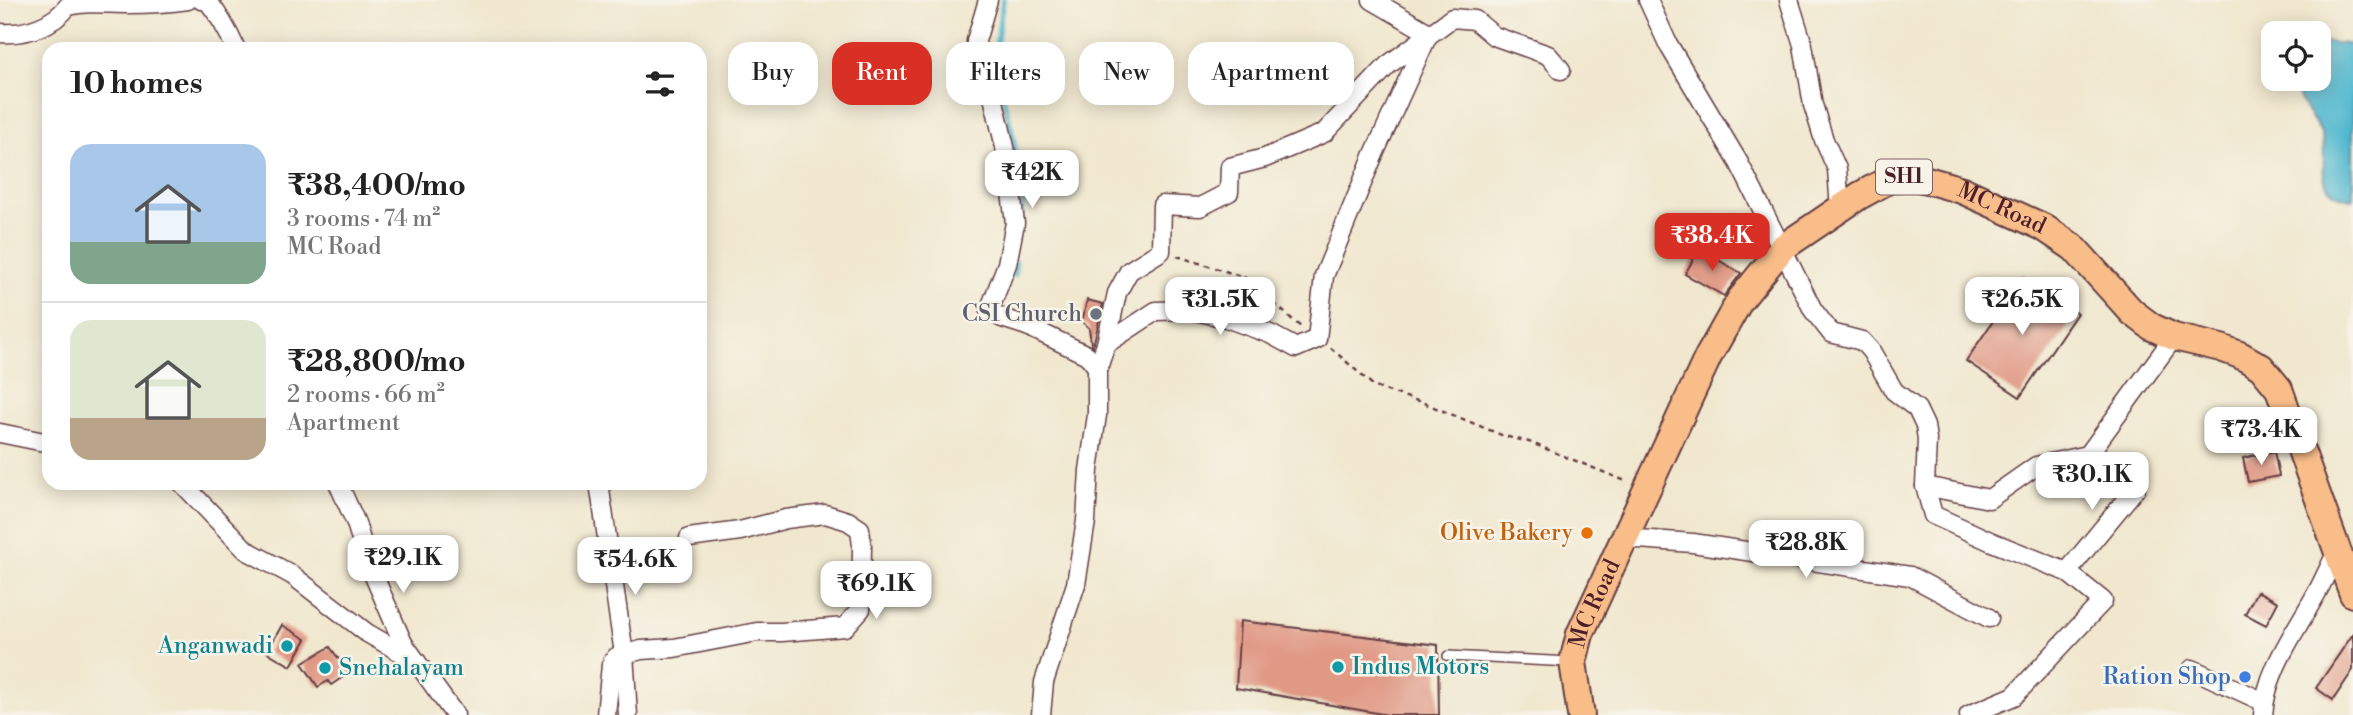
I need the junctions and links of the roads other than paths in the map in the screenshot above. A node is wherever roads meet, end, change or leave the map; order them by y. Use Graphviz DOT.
graph roads {
  1 [pos="188,0"];
  2 [pos="201,0"];
  3 [pos="988,0"];
  4 [pos="1372,0"];
  5 [pos="1648,0"];
  6 [pos="1789,0"];
  7 [pos="0,33"];
  8 [pos="1429,33"];
  9 [pos="233,42"];
  10 [pos="1560,70"];
  11 [pos="1840,209"];
  12 [pos="1782,248"];
  13 [pos="2174,337"];
  14 [pos="1106,344"];
  15 [pos="1098,368"];
  16 [pos="0,433"];
  17 [pos="42,442"];
  18 [pos="2088,456"];
  19 [pos="1925,486"];
  20 [pos="189,490"];
  21 [pos="341,490"];
  22 [pos="600,490"];
  23 [pos="689,538"];
  24 [pos="1624,538"];
  25 [pos="2336,552"];
  26 [pos="2067,572"];
  27 [pos="2353,594"];
  28 [pos="1989,618"];
  29 [pos="624,654"];
  30 [pos="1448,656"];
  31 [pos="416,661"];
  32 [pos="1573,662"];
  33 [pos="2192,669"];
  34 [pos="2264,709"];
  35 [pos="455,715"];
  36 [pos="606,715"];
  37 [pos="628,715"];
  38 [pos="1041,715"];
  39 [pos="1581,715"];
  40 [pos="1969,715"];
  1 -- 7 [label="street"];
  2 -- 9 [label="street"];
  3 -- 15 [label="street"];
  4 -- 8 [label="street"];
  5 -- 12 [label="street"];
  6 -- 11 [label="street"];
  8 -- 10 [label="street"];
  8 -- 14 [label="street"];
  8 -- 14 [label="street"];
  11 -- 12 [label="main road, MC Road / SH1"];
  11 -- 13 [label="main road, MC Road / SH1"];
  12 -- 19 [label="street"];
  12 -- 24 [label="main road, MC Road / SH1"];
  13 -- 18 [label="street"];
  13 -- 25 [label="main road, MC Road / SH1"];
  14 -- 15 [label="street"];
  15 -- 38 [label="street"];
  16 -- 17 [label="street"];
  18 -- 19 [label="street"];
  18 -- 26 [label="street"];
  19 -- 26 [label="street"];
  20 -- 31 [label="street"];
  21 -- 31 [label="street"];
  22 -- 29 [label="street"];
  23 -- 29 [label="street"];
  24 -- 28 [label="street"];
  24 -- 32 [label="main road, MC Road / SH1"];
  25 -- 27 [label="main road, MC Road / SH1"];
  25 -- 34 [label="street"];
  26 -- 40 [label="street"];
  29 -- 36 [label="street"];
  29 -- 37 [label="street"];
  30 -- 32 [label="lane"];
  31 -- 35 [label="street"];
  32 -- 39 [label="main road, MC Road / SH1"];
  33 -- 34 [label="street"];
}
